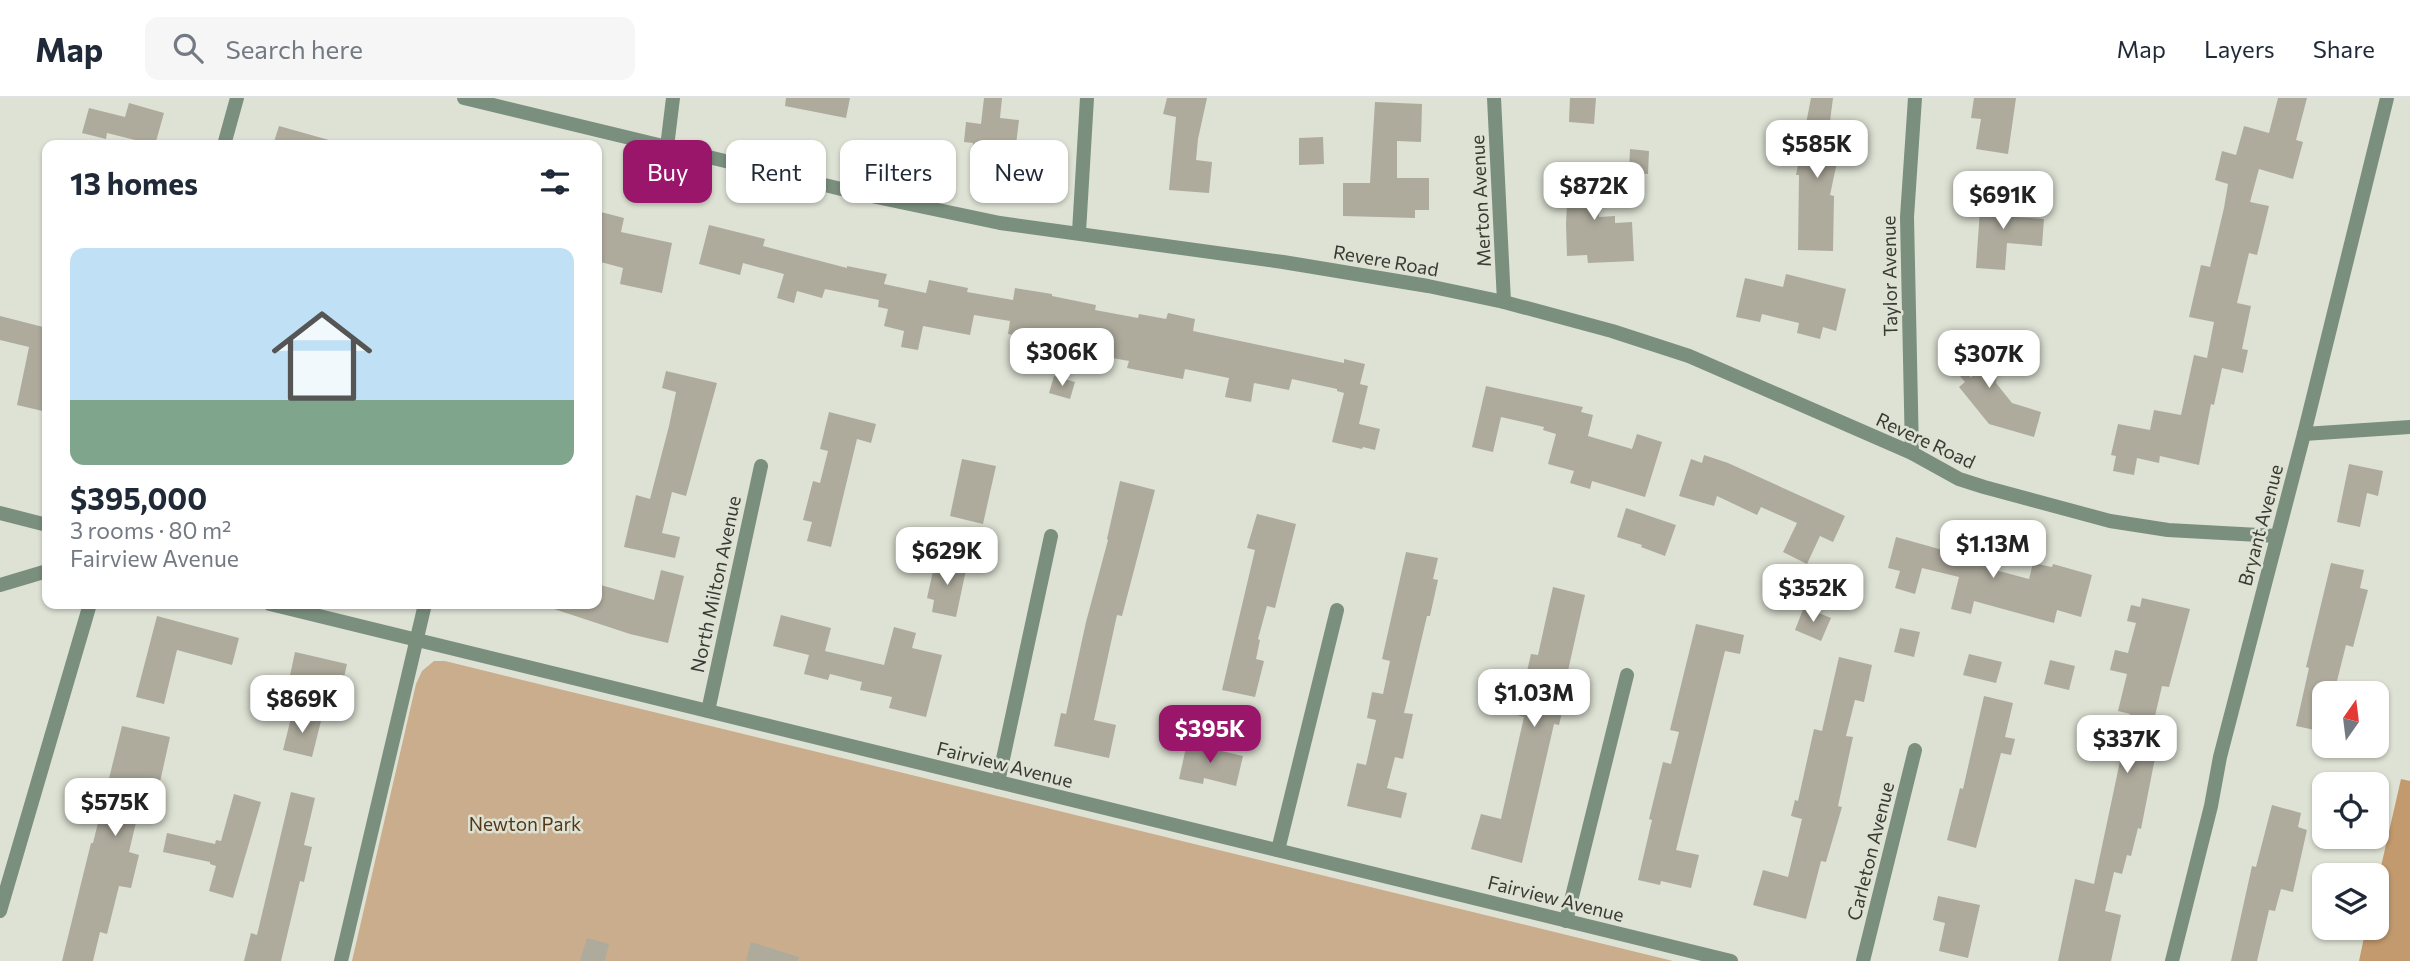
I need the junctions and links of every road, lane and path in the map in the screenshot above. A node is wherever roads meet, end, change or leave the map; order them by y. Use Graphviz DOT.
graph roads {
  1 [pos="237,98"];
  2 [pos="464,98"];
  3 [pos="673,98"];
  4 [pos="1087,98"];
  5 [pos="1494,98"];
  6 [pos="1915,98"];
  7 [pos="2387,98"];
  8 [pos="225,140"];
  9 [pos="638,140"];
  10 [pos="668,140"];
  11 [pos="712,158"];
  12 [pos="1079,232"];
  13 [pos="1504,303"];
  14 [pos="2410,426"];
  15 [pos="2304,434"];
  16 [pos="1912,453"];
  17 [pos="761,466"];
  18 [pos="0,513"];
  19 [pos="42,524"];
  20 [pos="1051,536"];
  21 [pos="2277,536"];
  22 [pos="42,572"];
  23 [pos="0,585"];
  24 [pos="89,609"];
  25 [pos="290,609"];
  26 [pos="424,609"];
  27 [pos="1337,610"];
  28 [pos="416,640"];
  29 [pos="1627,675"];
  30 [pos="708,710"];
  31 [pos="1915,750"];
  32 [pos="998,782"];
  33 [pos="1278,850"];
  34 [pos="0,911"];
  35 [pos="1566,920"];
  36 [pos="341,961"];
  37 [pos="1731,961"];
  38 [pos="1863,961"];
  39 [pos="2172,961"];
  1 -- 8 [label="street"];
  2 -- 9 [label="street, Revere Road"];
  3 -- 10 [label="street"];
  4 -- 12 [label="street"];
  5 -- 13 [label="street, Merton Avenue"];
  6 -- 16 [label="street, Taylor Avenue"];
  7 -- 15 [label="street, Bryant Avenue"];
  11 -- 12 [label="street, Revere Road"];
  12 -- 13 [label="street, Revere Road"];
  13 -- 16 [label="street, Revere Road"];
  14 -- 15 [label="street"];
  15 -- 21 [label="street, Bryant Avenue"];
  16 -- 21 [label="street, Revere Road"];
  17 -- 30 [label="street, North Milton Avenue"];
  18 -- 19 [label="street"];
  20 -- 32 [label="street"];
  21 -- 39 [label="street, Bryant Avenue"];
  22 -- 23 [label="street"];
  24 -- 34 [label="street"];
  25 -- 28 [label="street, Fairview Avenue"];
  26 -- 28 [label="street"];
  27 -- 33 [label="street"];
  28 -- 30 [label="street, Fairview Avenue"];
  28 -- 36 [label="street"];
  29 -- 35 [label="street"];
  30 -- 32 [label="street, Fairview Avenue"];
  31 -- 38 [label="street, Carleton Avenue"];
  32 -- 33 [label="street, Fairview Avenue"];
  33 -- 35 [label="street, Fairview Avenue"];
  35 -- 37 [label="street, Fairview Avenue"];
}
